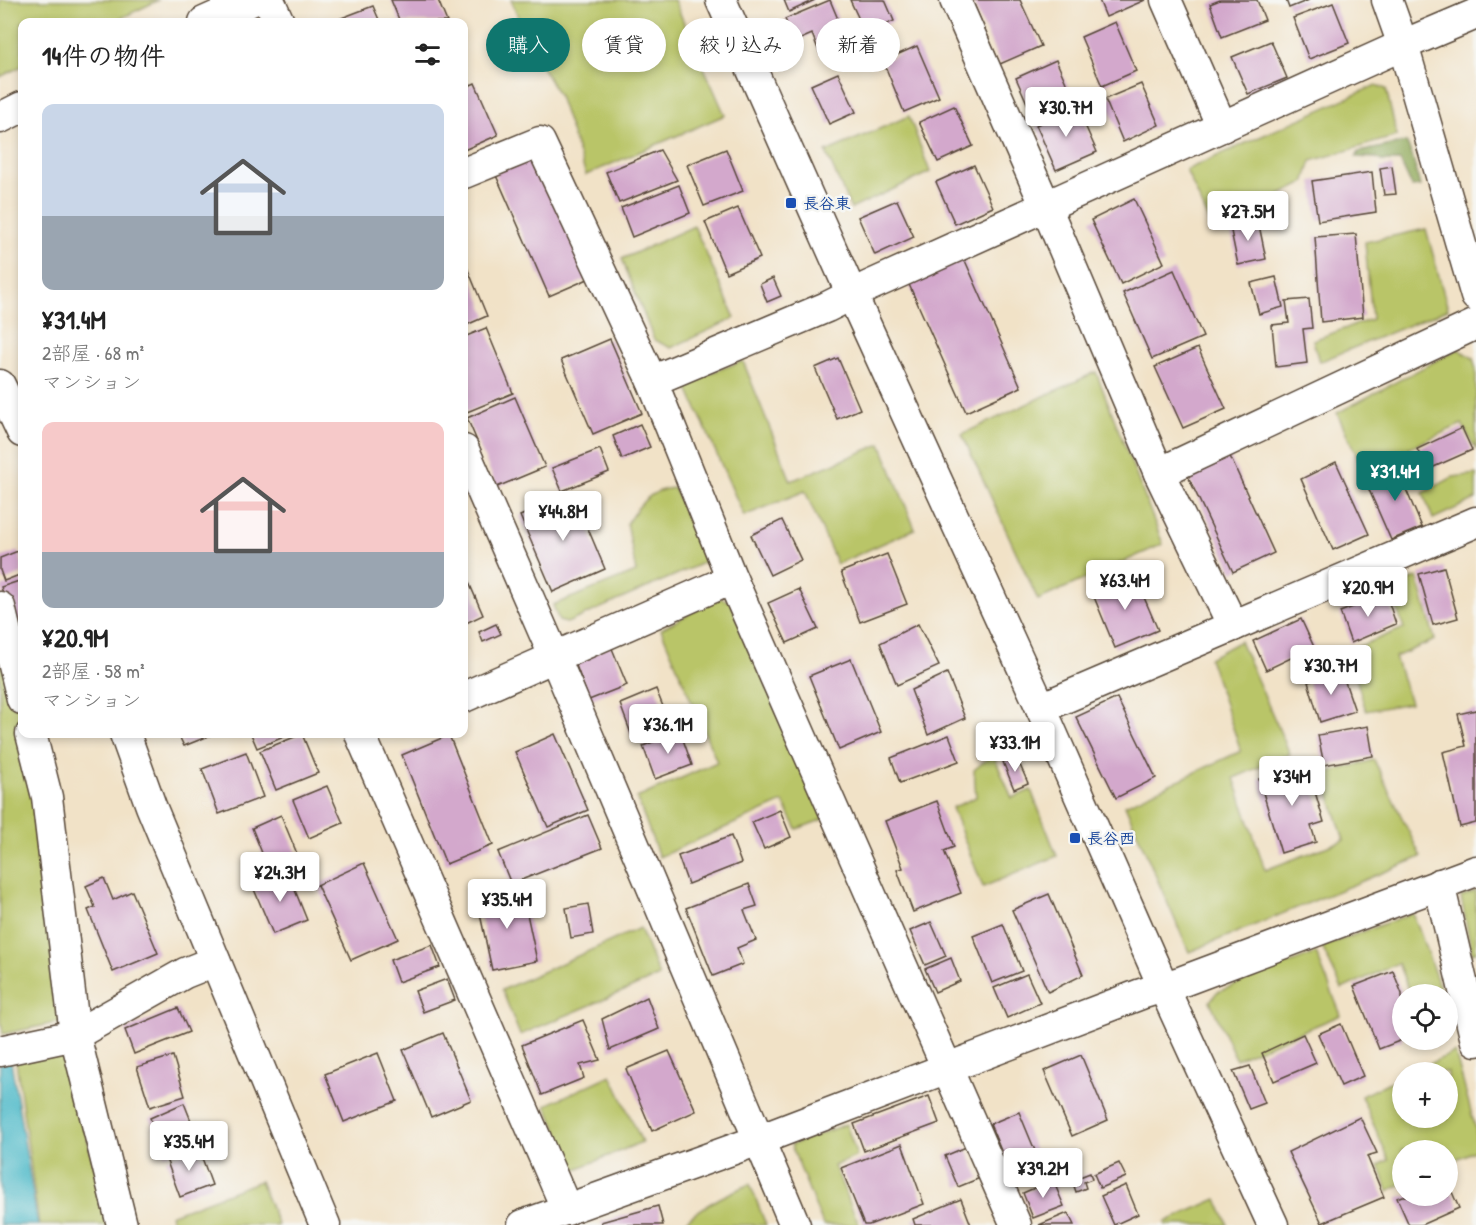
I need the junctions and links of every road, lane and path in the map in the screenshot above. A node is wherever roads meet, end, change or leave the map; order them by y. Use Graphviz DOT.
graph roads {
  1 [pos="253,0"];
  2 [pos="269,0"];
  3 [pos="721,0"];
  4 [pos="955,0"];
  5 [pos="1167,0"];
  6 [pos="1387,0"];
  7 [pos="1476,14"];
  8 [pos="213,18"];
  9 [pos="277,18"];
  10 [pos="1403,45"];
  11 [pos="18,109"];
  12 [pos="0,118"];
  13 [pos="1222,127"];
  14 [pos="468,170"];
  15 [pos="1046,207"];
  16 [pos="852,295"];
  17 [pos="1476,296"];
  18 [pos="1476,324"];
  19 [pos="652,381"];
  20 [pos="0,385"];
  21 [pos="14,431"];
  22 [pos="468,459"];
  23 [pos="1159,473"];
  24 [pos="1476,522"];
  25 [pos="732,579"];
  26 [pos="0,607"];
  27 [pos="1233,626"];
  28 [pos="555,658"];
  29 [pos="18,682"];
  30 [pos="468,695"];
  31 [pos="1041,708"];
  32 [pos="32,738"];
  33 [pos="126,738"];
  34 [pos="368,738"];
  35 [pos="1476,871"];
  36 [pos="1439,884"];
  37 [pos="215,961"];
  38 [pos="1163,986"];
  39 [pos="75,1035"];
  40 [pos="1476,1041"];
  41 [pos="0,1052"];
  42 [pos="946,1069"];
  43 [pos="759,1140"];
  44 [pos="567,1210"];
  45 [pos="122,1225"];
  46 [pos="326,1225"];
  47 [pos="523,1225"];
  48 [pos="795,1225"];
  49 [pos="1016,1225"];
  50 [pos="1273,1225"];
  1 -- 8 [label="street"];
  2 -- 9 [label="street"];
  3 -- 16 [label="street"];
  4 -- 15 [label="street"];
  5 -- 13 [label="street"];
  6 -- 10 [label="street"];
  7 -- 10 [label="street"];
  10 -- 13 [label="street"];
  10 -- 17 [label="street"];
  11 -- 12 [label="street"];
  13 -- 15 [label="street"];
  14 -- 19 [label="street"];
  15 -- 16 [label="street"];
  15 -- 23 [label="street"];
  16 -- 19 [label="street"];
  16 -- 31 [label="street"];
  18 -- 23 [label="street"];
  19 -- 25 [label="street"];
  20 -- 21 [label="street"];
  22 -- 28 [label="street"];
  23 -- 27 [label="street"];
  24 -- 27 [label="street"];
  25 -- 28 [label="street"];
  25 -- 42 [label="street"];
  26 -- 29 [label="street"];
  27 -- 31 [label="street"];
  28 -- 30 [label="street"];
  28 -- 43 [label="street"];
  31 -- 38 [label="street"];
  32 -- 39 [label="street"];
  33 -- 37 [label="street"];
  34 -- 44 [label="street"];
  35 -- 36 [label="street"];
  36 -- 38 [label="street"];
  36 -- 40 [label="street"];
  37 -- 39 [label="street"];
  37 -- 46 [label="street"];
  38 -- 42 [label="street"];
  38 -- 50 [label="street"];
  39 -- 41 [label="street"];
  39 -- 45 [label="street"];
  42 -- 43 [label="street"];
  42 -- 49 [label="street"];
  43 -- 44 [label="street"];
  43 -- 48 [label="street"];
  44 -- 47 [label="street"];
}
